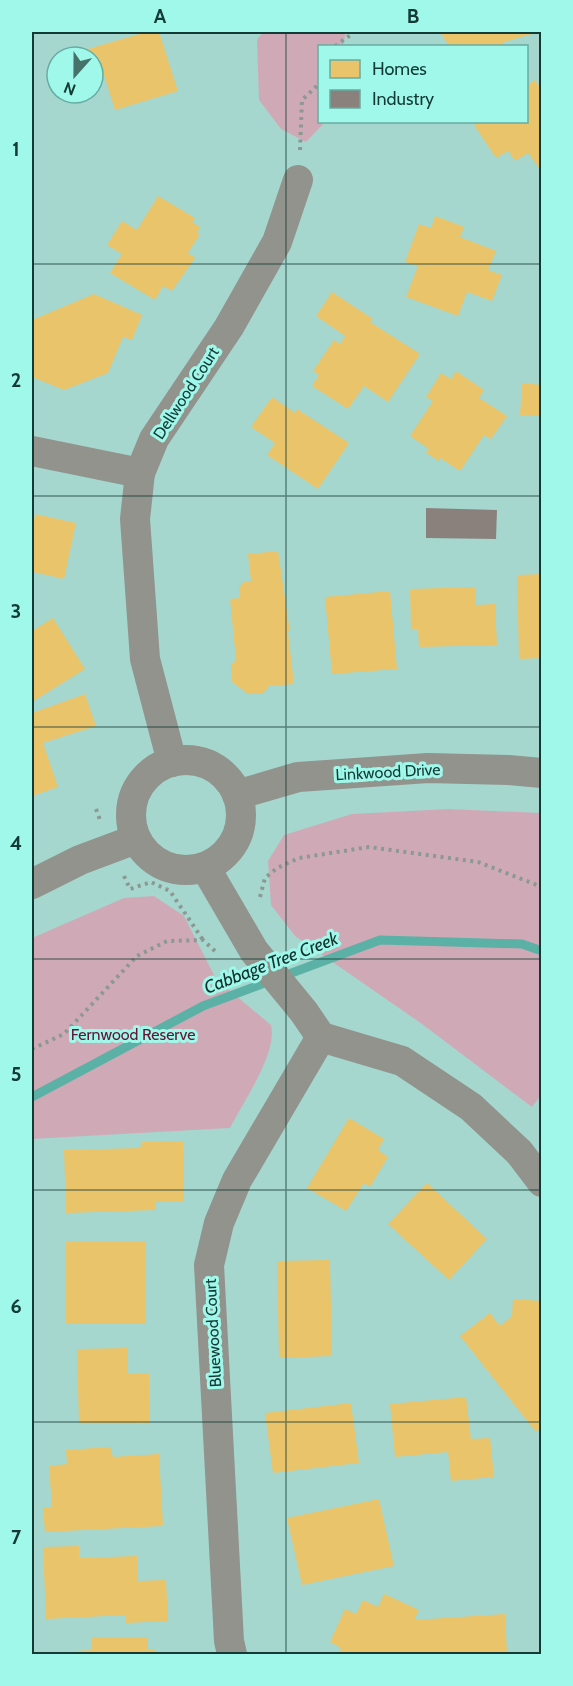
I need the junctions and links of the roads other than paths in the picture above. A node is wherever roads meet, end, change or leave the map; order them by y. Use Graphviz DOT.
graph roads {
  1 [pos="298,180"];
  2 [pos="32,450"];
  3 [pos="141,472"];
  4 [pos="172,762"];
  5 [pos="542,774"];
  6 [pos="237,795"];
  7 [pos="124,843"];
  8 [pos="205,867"];
  9 [pos="32,884"];
  10 [pos="321,1037"];
  11 [pos="542,1182"];
  12 [pos="232,1654"];
  1 -- 3 [label="street, Dellwood Court"];
  2 -- 3 [label="street"];
  3 -- 4 [label="street, Dellwood Court"];
  4 -- 6 [label="street"];
  4 -- 7 [label="street"];
  5 -- 6 [label="street, Linkwood Drive"];
  6 -- 8 [label="street"];
  7 -- 8 [label="street"];
  7 -- 9 [label="street"];
  8 -- 10 [label="street"];
  10 -- 11 [label="street"];
  10 -- 12 [label="street, Bluewood Court"];
}
